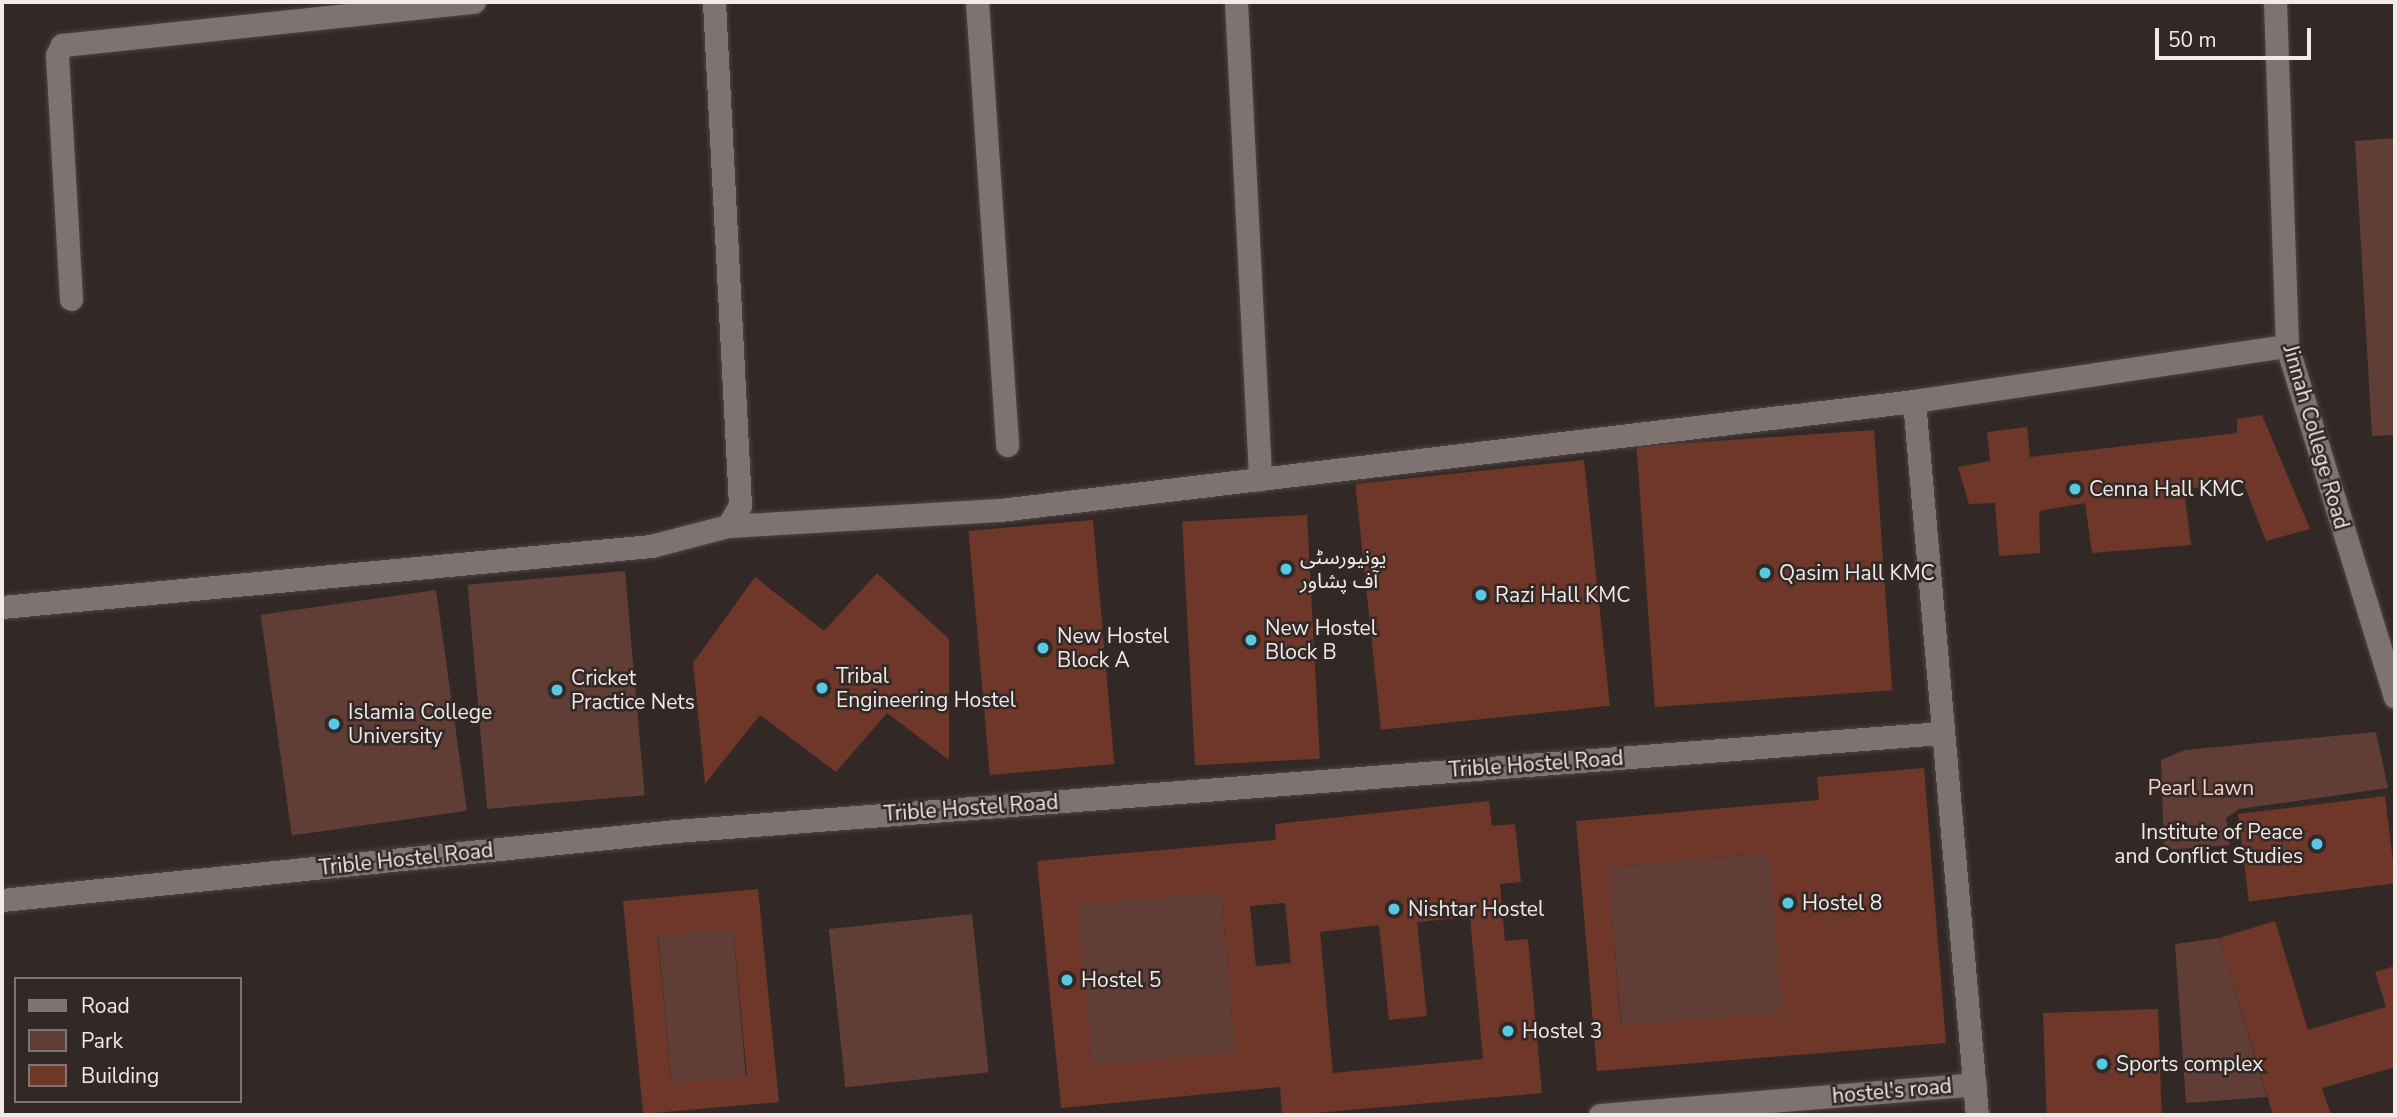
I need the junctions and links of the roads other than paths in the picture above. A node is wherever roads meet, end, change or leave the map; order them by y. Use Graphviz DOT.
graph roads {
  1 [pos="474,2"];
  2 [pos="715,2"];
  3 [pos="977,2"];
  4 [pos="1236,2"];
  5 [pos="2274,2"];
  6 [pos="71,299"];
  7 [pos="2287,346"];
  8 [pos="1914,401"];
  9 [pos="1007,445"];
  10 [pos="1261,479"];
  11 [pos="727,526"];
  12 [pos="2,607"];
  13 [pos="2395,697"];
  14 [pos="1942,733"];
  15 [pos="2,900"];
  16 [pos="1975,1084"];
  17 [pos="1600,1115"];
  18 [pos="1978,1115"];
  1 -- 6 [label="street"];
  2 -- 11 [label="street"];
  3 -- 9 [label="street"];
  4 -- 10 [label="street"];
  5 -- 7 [label="street, Jinnah College Road"];
  7 -- 8 [label="street"];
  7 -- 13 [label="street, Jinnah College Road"];
  8 -- 10 [label="street"];
  8 -- 14 [label="street"];
  10 -- 11 [label="street"];
  11 -- 12 [label="street"];
  14 -- 15 [label="street, Trible Hostel Road"];
  14 -- 16 [label="street"];
  16 -- 17 [label="street, hostel's road"];
  16 -- 18 [label="street"];
}
